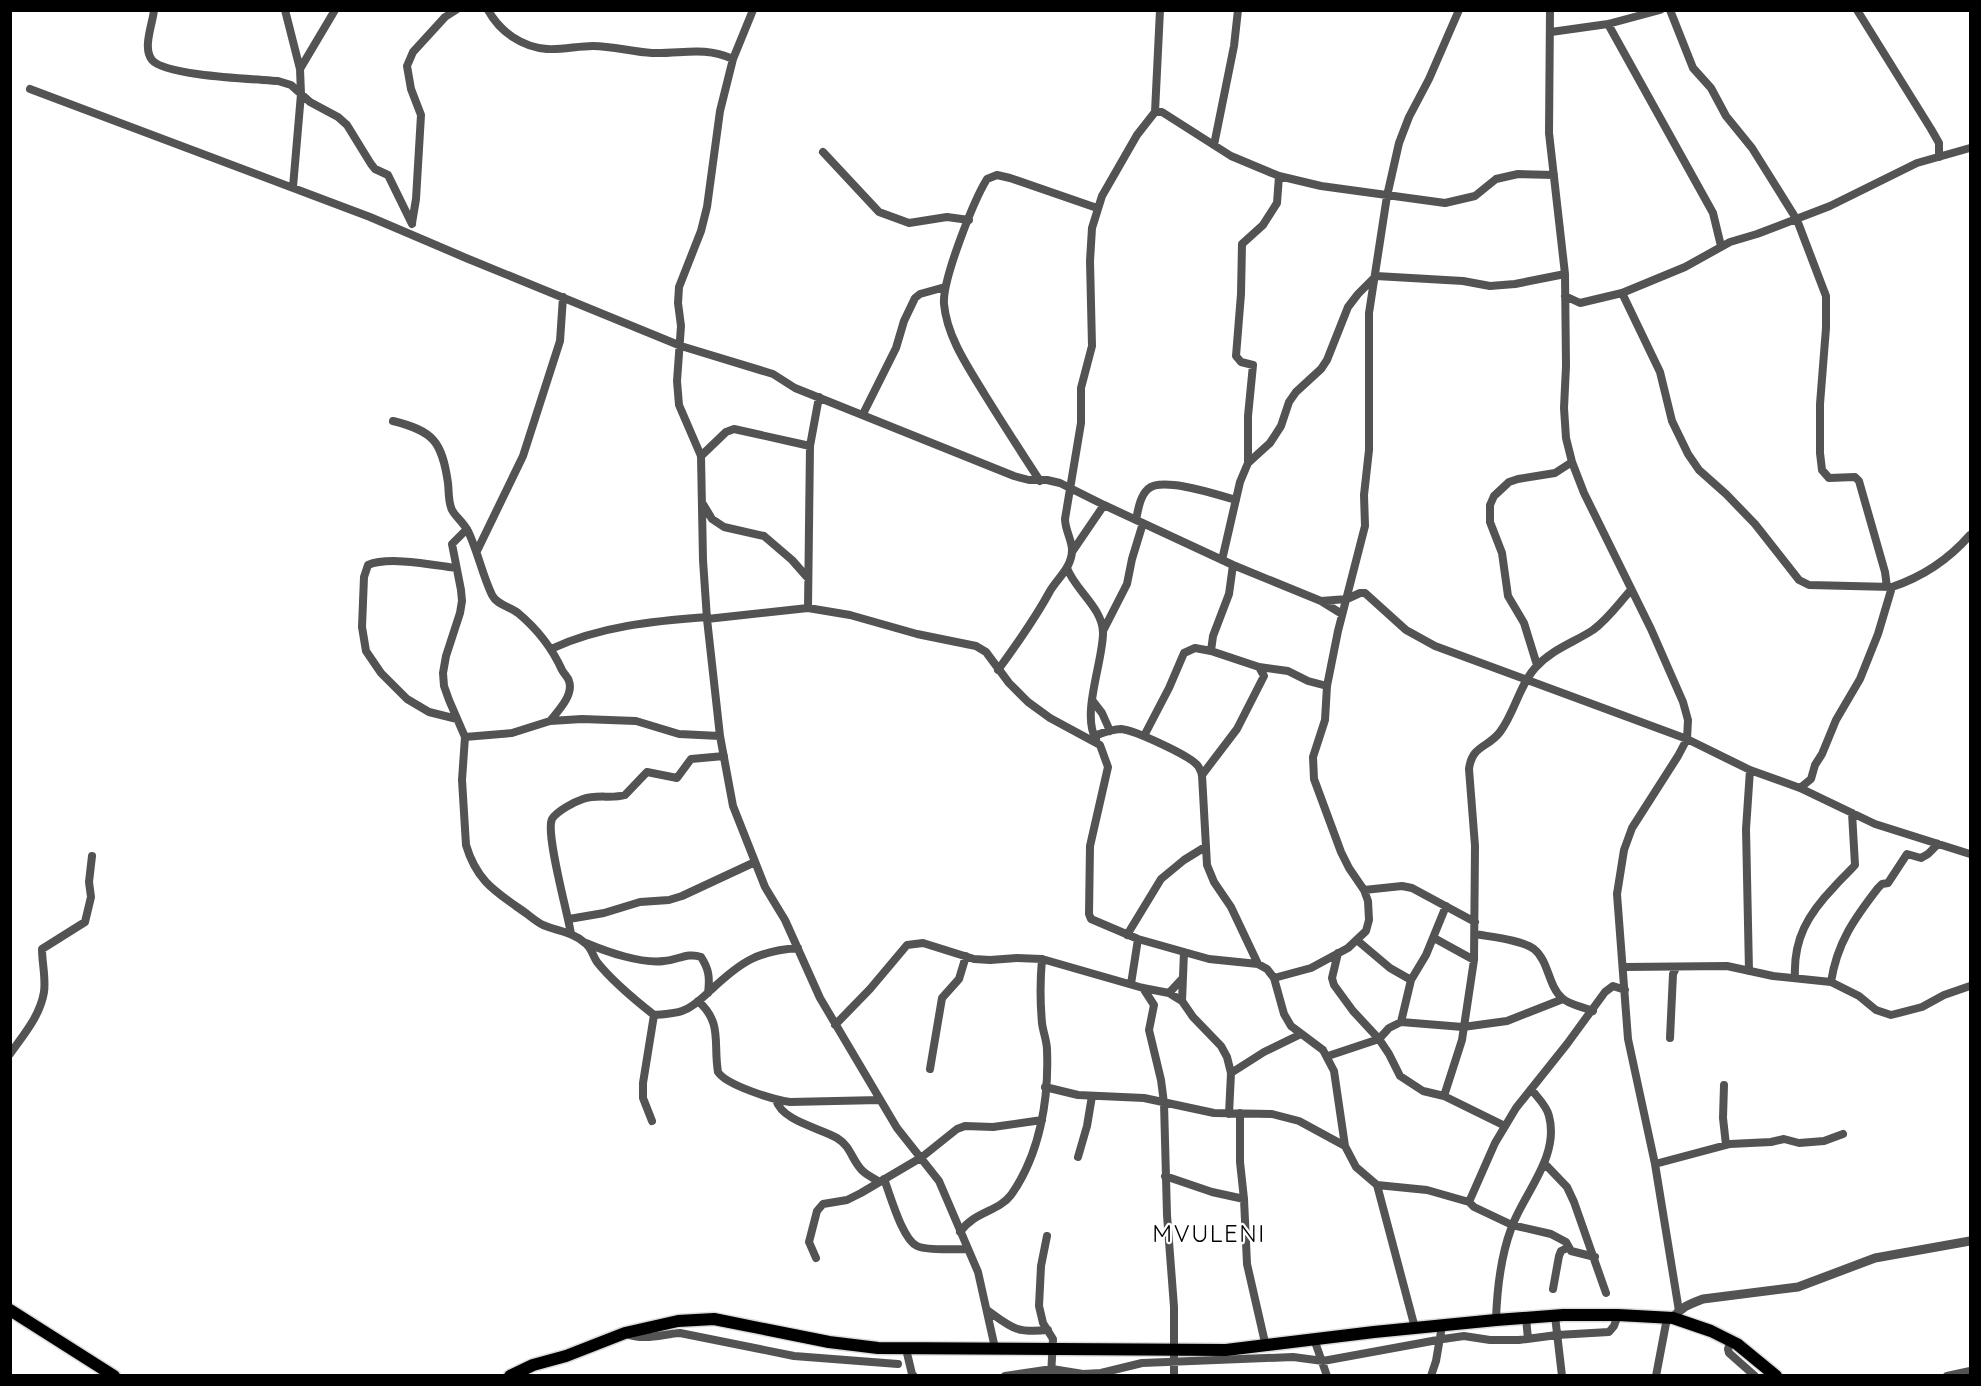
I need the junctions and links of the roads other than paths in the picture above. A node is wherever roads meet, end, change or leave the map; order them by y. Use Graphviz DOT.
graph roads {
  1 [pos="154,10"];
  2 [pos="285,10"];
  3 [pos="335,10"];
  4 [pos="456,10"];
  5 [pos="488,10"];
  6 [pos="753,10"];
  7 [pos="1160,10"];
  8 [pos="1238,10"];
  9 [pos="1459,10"];
  10 [pos="1551,10"];
  11 [pos="1660,10"];
  12 [pos="1670,10"];
  13 [pos="1857,10"];
  14 [pos="1608,24"];
  15 [pos="1551,32"];
  16 [pos="733,59"];
  17 [pos="300,69"];
  18 [pos="30,89"];
  19 [pos="301,94"];
  20 [pos="1155,112"];
  21 [pos="1214,145"];
  22 [pos="1971,148"];
  23 [pos="823,152"];
  24 [pos="1939,157"];
  25 [pos="1554,175"];
  26 [pos="1280,176"];
  27 [pos="294,187"];
  28 [pos="1387,196"];
  29 [pos="1097,208"];
  30 [pos="1797,219"];
  31 [pos="969,220"];
  32 [pos="411,224"];
  33 [pos="410,233"];
  34 [pos="1721,246"];
  35 [pos="1565,274"];
  36 [pos="1376,276"];
  37 [pos="945,287"];
  38 [pos="1622,293"];
  39 [pos="1565,296"];
  40 [pos="563,297"];
  41 [pos="681,346"];
  42 [pos="819,397"];
  43 [pos="863,414"];
  44 [pos="393,421"];
  45 [pos="810,446"];
  46 [pos="700,456"];
  47 [pos="1572,462"];
  48 [pos="1248,463"];
  49 [pos="1040,481"];
  50 [pos="1069,489"];
  51 [pos="1236,500"];
  52 [pos="702,501"];
  53 [pos="1104,505"];
  54 [pos="1140,522"];
  55 [pos="466,529"];
  56 [pos="1971,535"];
  57 [pos="477,551"];
  58 [pos="1072,552"];
  59 [pos="1222,560"];
  60 [pos="1233,565"];
  61 [pos="456,568"];
  62 [pos="1067,568"];
  63 [pos="807,577"];
  64 [pos="1889,587"];
  65 [pos="1631,590"];
  66 [pos="1347,599"];
  67 [pos="1321,601"];
  68 [pos="808,608"];
  69 [pos="1342,614"];
  70 [pos="707,618"];
  71 [pos="1103,631"];
  72 [pos="551,649"];
  73 [pos="1211,651"];
  74 [pos="1537,665"];
  75 [pos="998,670"];
  76 [pos="1267,672"];
  77 [pos="1526,679"];
  78 [pos="1327,686"];
  79 [pos="1092,700"];
  80 [pos="457,719"];
  81 [pos="550,720"];
  82 [pos="1110,731"];
  83 [pos="720,736"];
  84 [pos="1094,736"];
  85 [pos="1144,736"];
  86 [pos="465,737"];
  87 [pos="1687,739"];
  88 [pos="1100,745"];
  89 [pos="724,756"];
  90 [pos="1750,770"];
  91 [pos="1202,775"];
  92 [pos="1800,788"];
  93 [pos="1852,813"];
  94 [pos="1938,844"];
  95 [pos="1205,847"];
  96 [pos="1971,854"];
  97 [pos="92,856"];
  98 [pos="755,862"];
  99 [pos="1364,891"];
  100 [pos="1446,906"];
  101 [pos="569,919"];
  102 [pos="1475,922"];
  103 [pos="571,934"];
  104 [pos="1475,934"];
  105 [pos="1127,935"];
  106 [pos="1434,938"];
  107 [pos="1138,939"];
  108 [pos="1358,941"];
  109 [pos="586,943"];
  110 [pos="798,948"];
  111 [pos="1184,952"];
  112 [pos="1338,953"];
  113 [pos="966,956"];
  114 [pos="1042,959"];
  115 [pos="1474,960"];
  116 [pos="1258,964"];
  117 [pos="1624,967"];
  118 [pos="1676,968"];
  119 [pos="1749,971"];
  120 [pos="1274,978"];
  121 [pos="1795,978"];
  122 [pos="1182,980"];
  123 [pos="1411,980"];
  124 [pos="1831,982"];
  125 [pos="1131,984"];
  126 [pos="1971,986"];
  127 [pos="1143,988"];
  128 [pos="1624,990"];
  129 [pos="708,993"];
  130 [pos="1168,993"];
  131 [pos="1563,999"];
  132 [pos="698,1001"];
  133 [pos="1182,1001"];
  134 [pos="1593,1011"];
  135 [pos="654,1015"];
  136 [pos="1401,1022"];
  137 [pos="835,1025"];
  138 [pos="1463,1027"];
  139 [pos="1301,1035"];
  140 [pos="1670,1038"];
  141 [pos="1379,1039"];
  142 [pos="10,1053"];
  143 [pos="1328,1056"];
  144 [pos="930,1069"];
  145 [pos="1231,1073"];
  146 [pos="1724,1085"];
  147 [pos="1045,1087"];
  148 [pos="1531,1089"];
  149 [pos="1092,1096"];
  150 [pos="1444,1096"];
  151 [pos="776,1100"];
  152 [pos="880,1100"];
  153 [pos="1164,1103"];
  154 [pos="1240,1113"];
  155 [pos="1229,1114"];
  156 [pos="1042,1120"];
  157 [pos="652,1121"];
  158 [pos="1505,1126"];
  159 [pos="1844,1134"];
  160 [pos="1726,1145"];
  161 [pos="1345,1146"];
  162 [pos="922,1157"];
  163 [pos="1078,1157"];
  164 [pos="1544,1163"];
  165 [pos="1655,1164"];
  166 [pos="1165,1176"];
  167 [pos="881,1180"];
  168 [pos="1377,1185"];
  169 [pos="1244,1199"];
  170 [pos="1469,1202"];
  171 [pos="1512,1226"];
  172 [pos="960,1232"];
  173 [pos="1047,1236"];
  174 [pos="1971,1240"];
  175 [pos="1568,1248"];
  176 [pos="968,1249"];
  177 [pos="1595,1257"];
  178 [pos="816,1258"];
  179 [pos="1553,1289"];
  180 [pos="1606,1293"];
  181 [pos="10,1310"];
  182 [pos="987,1310"];
  183 [pos="1618,1314"];
  184 [pos="1555,1316"];
  185 [pos="1673,1316"];
  186 [pos="1526,1318"];
  187 [pos="1496,1320"];
  188 [pos="1442,1326"];
  189 [pos="1415,1328"];
  190 [pos="1048,1330"];
  191 [pos="625,1333"];
  192 [pos="1557,1335"];
  193 [pos="1440,1339"];
  194 [pos="1528,1339"];
  195 [pos="1314,1340"];
  196 [pos="1731,1341"];
  197 [pos="1266,1347"];
  198 [pos="995,1348"];
  199 [pos="1053,1348"];
  200 [pos="907,1354"];
  201 [pos="1223,1355"];
  202 [pos="1174,1356"];
  203 [pos="1323,1361"];
  204 [pos="898,1364"];
  205 [pos="1971,1371"];
  206 [pos="1051,1372"];
  207 [pos="913,1375"];
  208 [pos="114,1376"];
  209 [pos="510,1376"];
  210 [pos="1005,1376"];
  211 [pos="1174,1376"];
  212 [pos="1327,1376"];
  213 [pos="1431,1376"];
  214 [pos="1562,1376"];
  215 [pos="1656,1376"];
  216 [pos="1755,1376"];
  217 [pos="1776,1376"];
  218 [pos="1947,1376"];
  1 -- 19 [label="street"];
  2 -- 17 [label="street"];
  3 -- 17 [label="street"];
  4 -- 32 [label="street"];
  5 -- 16 [label="street"];
  6 -- 16 [label="street"];
  7 -- 20 [label="street"];
  8 -- 21 [label="street"];
  9 -- 28 [label="street"];
  10 -- 15 [label="street"];
  11 -- 14 [label="street"];
  12 -- 30 [label="street"];
  13 -- 24 [label="street"];
  14 -- 15 [label="street"];
  14 -- 34 [label="street"];
  15 -- 25 [label="street"];
  16 -- 41 [label="street"];
  17 -- 19 [label="street"];
  18 -- 27 [label="street"];
  19 -- 27 [label="street"];
  19 -- 32 [label="street"];
  20 -- 21 [label="street"];
  20 -- 29 [label="street"];
  21 -- 26 [label="street"];
  22 -- 24 [label="street"];
  23 -- 31 [label="street"];
  24 -- 30 [label="street"];
  25 -- 28 [label="street"];
  25 -- 35 [label="street"];
  26 -- 28 [label="street"];
  26 -- 48 [label="street"];
  27 -- 33 [label="street"];
  28 -- 36 [label="street"];
  29 -- 31 [label="street"];
  29 -- 50 [label="street"];
  30 -- 34 [label="street"];
  30 -- 64 [label="street"];
  31 -- 37 [label="street"];
  32 -- 33 [label="street"];
  33 -- 40 [label="street"];
  34 -- 38 [label="street"];
  35 -- 36 [label="street"];
  35 -- 39 [label="street"];
  36 -- 48 [label="street"];
  36 -- 66 [label="street"];
  37 -- 43 [label="street"];
  37 -- 49 [label="street"];
  38 -- 39 [label="street"];
  38 -- 64 [label="street"];
  39 -- 47 [label="street"];
  40 -- 41 [label="street"];
  40 -- 57 [label="street"];
  41 -- 42 [label="street"];
  41 -- 46 [label="street"];
  42 -- 43 [label="street"];
  42 -- 45 [label="street"];
  43 -- 49 [label="street"];
  44 -- 55 [label="street"];
  45 -- 46 [label="street"];
  45 -- 63 [label="street"];
  46 -- 52 [label="street"];
  47 -- 65 [label="street"];
  47 -- 74 [label="street"];
  48 -- 51 [label="street"];
  49 -- 50 [label="street"];
  50 -- 53 [label="street"];
  50 -- 58 [label="street"];
  51 -- 54 [label="street"];
  51 -- 59 [label="street"];
  52 -- 63 [label="street"];
  52 -- 70 [label="street"];
  53 -- 54 [label="street"];
  53 -- 58 [label="street"];
  54 -- 59 [label="street"];
  54 -- 71 [label="street"];
  55 -- 57 [label="street"];
  55 -- 61 [label="street"];
  56 -- 64 [label="street"];
  57 -- 72 [label="street"];
  58 -- 62 [label="street"];
  59 -- 60 [label="street"];
  60 -- 67 [label="street"];
  60 -- 73 [label="street"];
  61 -- 80 [label="street"];
  61 -- 80 [label="street"];
  62 -- 71 [label="street"];
  62 -- 75 [label="street"];
  63 -- 68 [label="street"];
  64 -- 92 [label="street"];
  65 -- 74 [label="street"];
  65 -- 87 [label="street"];
  66 -- 67 [label="street"];
  66 -- 69 [label="street"];
  66 -- 77 [label="street"];
  67 -- 69 [label="street"];
  68 -- 70 [label="street"];
  68 -- 75 [label="street"];
  69 -- 78 [label="street"];
  70 -- 72 [label="street"];
  70 -- 83 [label="street"];
  71 -- 79 [label="street"];
  72 -- 81 [label="street"];
  73 -- 76 [label="street"];
  73 -- 85 [label="street"];
  74 -- 77 [label="street"];
  75 -- 88 [label="street"];
  76 -- 78 [label="street"];
  76 -- 91 [label="street"];
  77 -- 87 [label="street"];
  77 -- 102 [label="street"];
  78 -- 99 [label="street"];
  79 -- 82 [label="street"];
  79 -- 84 [label="street"];
  80 -- 86 [label="street"];
  81 -- 83 [label="street"];
  81 -- 86 [label="street"];
  82 -- 84 [label="street"];
  82 -- 85 [label="street"];
  83 -- 89 [label="street"];
  84 -- 88 [label="street"];
  85 -- 91 [label="street"];
  86 -- 103 [label="street"];
  87 -- 90 [label="street"];
  87 -- 117 [label="street"];
  88 -- 105 [label="street"];
  89 -- 98 [label="street"];
  89 -- 101 [label="street"];
  90 -- 92 [label="street"];
  90 -- 119 [label="street"];
  91 -- 95 [label="street"];
  92 -- 93 [label="street"];
  93 -- 94 [label="street"];
  93 -- 121 [label="street"];
  94 -- 96 [label="street"];
  94 -- 124 [label="street"];
  95 -- 105 [label="street"];
  95 -- 116 [label="street"];
  97 -- 142 [label="street"];
  98 -- 101 [label="street"];
  98 -- 110 [label="street"];
  99 -- 100 [label="street"];
  99 -- 108 [label="street"];
  100 -- 102 [label="street"];
  100 -- 106 [label="street"];
  101 -- 103 [label="street"];
  102 -- 104 [label="street"];
  103 -- 109 [label="street"];
  104 -- 115 [label="street"];
  104 -- 131 [label="street"];
  105 -- 107 [label="street"];
  106 -- 115 [label="street"];
  106 -- 123 [label="street"];
  107 -- 111 [label="street"];
  107 -- 125 [label="street"];
  108 -- 112 [label="street"];
  108 -- 123 [label="street"];
  109 -- 129 [label="street"];
  109 -- 135 [label="street"];
  110 -- 129 [label="street"];
  110 -- 137 [label="street"];
  111 -- 116 [label="street"];
  111 -- 122 [label="street"];
  112 -- 120 [label="street"];
  112 -- 141 [label="street"];
  113 -- 114 [label="street"];
  113 -- 137 [label="street"];
  113 -- 144 [label="street"];
  114 -- 125 [label="street"];
  114 -- 147 [label="street"];
  115 -- 138 [label="street"];
  116 -- 120 [label="street"];
  117 -- 118 [label="street"];
  117 -- 128 [label="street"];
  118 -- 119 [label="street"];
  118 -- 140 [label="street"];
  119 -- 121 [label="street"];
  120 -- 139 [label="street"];
  121 -- 124 [label="street"];
  122 -- 130 [label="street"];
  122 -- 133 [label="street"];
  123 -- 136 [label="street"];
  124 -- 126 [label="street"];
  125 -- 127 [label="street"];
  127 -- 130 [label="street"];
  127 -- 153 [label="street"];
  128 -- 134 [label="street"];
  128 -- 165 [label="street"];
  129 -- 132 [label="street"];
  130 -- 133 [label="street"];
  131 -- 134 [label="street"];
  131 -- 138 [label="street"];
  132 -- 135 [label="street"];
  132 -- 151 [label="street"];
  133 -- 145 [label="street"];
  134 -- 148 [label="street"];
  135 -- 157 [label="street"];
  136 -- 138 [label="street"];
  136 -- 141 [label="street"];
  137 -- 152 [label="street"];
  138 -- 150 [label="street"];
  139 -- 143 [label="street"];
  139 -- 145 [label="street"];
  141 -- 143 [label="street"];
  141 -- 150 [label="street"];
  143 -- 161 [label="street"];
  145 -- 155 [label="street"];
  146 -- 160 [label="street"];
  147 -- 149 [label="street"];
  147 -- 156 [label="street"];
  148 -- 158 [label="street"];
  148 -- 164 [label="street"];
  149 -- 153 [label="street"];
  149 -- 163 [label="street"];
  150 -- 158 [label="street"];
  151 -- 152 [label="street"];
  151 -- 167 [label="street"];
  152 -- 162 [label="street"];
  153 -- 155 [label="street"];
  153 -- 166 [label="street"];
  154 -- 155 [label="street"];
  154 -- 161 [label="street"];
  154 -- 169 [label="street"];
  156 -- 162 [label="street"];
  156 -- 172 [label="street"];
  158 -- 170 [label="street"];
  159 -- 160 [label="street"];
  160 -- 165 [label="street"];
  161 -- 168 [label="street"];
  162 -- 167 [label="street"];
  162 -- 172 [label="street"];
  164 -- 171 [label="street"];
  164 -- 177 [label="street"];
  165 -- 185 [label="street"];
  166 -- 169 [label="street"];
  166 -- 202 [label="street"];
  167 -- 176 [label="street"];
  167 -- 178 [label="street"];
  168 -- 170 [label="street"];
  168 -- 189 [label="street"];
  169 -- 197 [label="street"];
  170 -- 171 [label="street"];
  171 -- 175 [label="street"];
  171 -- 187 [label="street"];
  172 -- 176 [label="street"];
  173 -- 190 [label="street"];
  174 -- 185 [label="street"];
  175 -- 177 [label="street"];
  175 -- 179 [label="street"];
  176 -- 182 [label="street"];
  177 -- 180 [label="street"];
  181 -- 208 [label="main road"];
  182 -- 190 [label="street"];
  182 -- 198 [label="street"];
  183 -- 184 [label="main road"];
  183 -- 185 [label="main road"];
  183 -- 192 [label="street"];
  184 -- 186 [label="main road"];
  184 -- 192 [label="street"];
  185 -- 196 [label="main road"];
  185 -- 215 [label="street"];
  186 -- 187 [label="main road"];
  186 -- 194 [label="street"];
  187 -- 188 [label="main road"];
  188 -- 189 [label="main road"];
  188 -- 193 [label="street"];
  189 -- 195 [label="main road"];
  190 -- 199 [label="street"];
  191 -- 200 [label="main road"];
  191 -- 204 [label="street"];
  191 -- 209 [label="main road"];
  192 -- 194 [label="street"];
  192 -- 214 [label="street"];
  193 -- 194 [label="street"];
  193 -- 203 [label="street"];
  193 -- 213 [label="street"];
  195 -- 197 [label="main road"];
  195 -- 203 [label="street"];
  196 -- 216 [label="street"];
  196 -- 217 [label="main road"];
  197 -- 201 [label="main road"];
  198 -- 199 [label="main road"];
  198 -- 200 [label="main road"];
  199 -- 202 [label="main road"];
  199 -- 206 [label="street"];
  200 -- 204 [label="street"];
  200 -- 207 [label="street"];
  201 -- 202 [label="main road"];
  201 -- 203 [label="street"];
  202 -- 206 [label="street"];
  202 -- 211 [label="street"];
  203 -- 212 [label="street"];
  204 -- 207 [label="street"];
  205 -- 218 [label="street"];
  206 -- 210 [label="street"];
}
